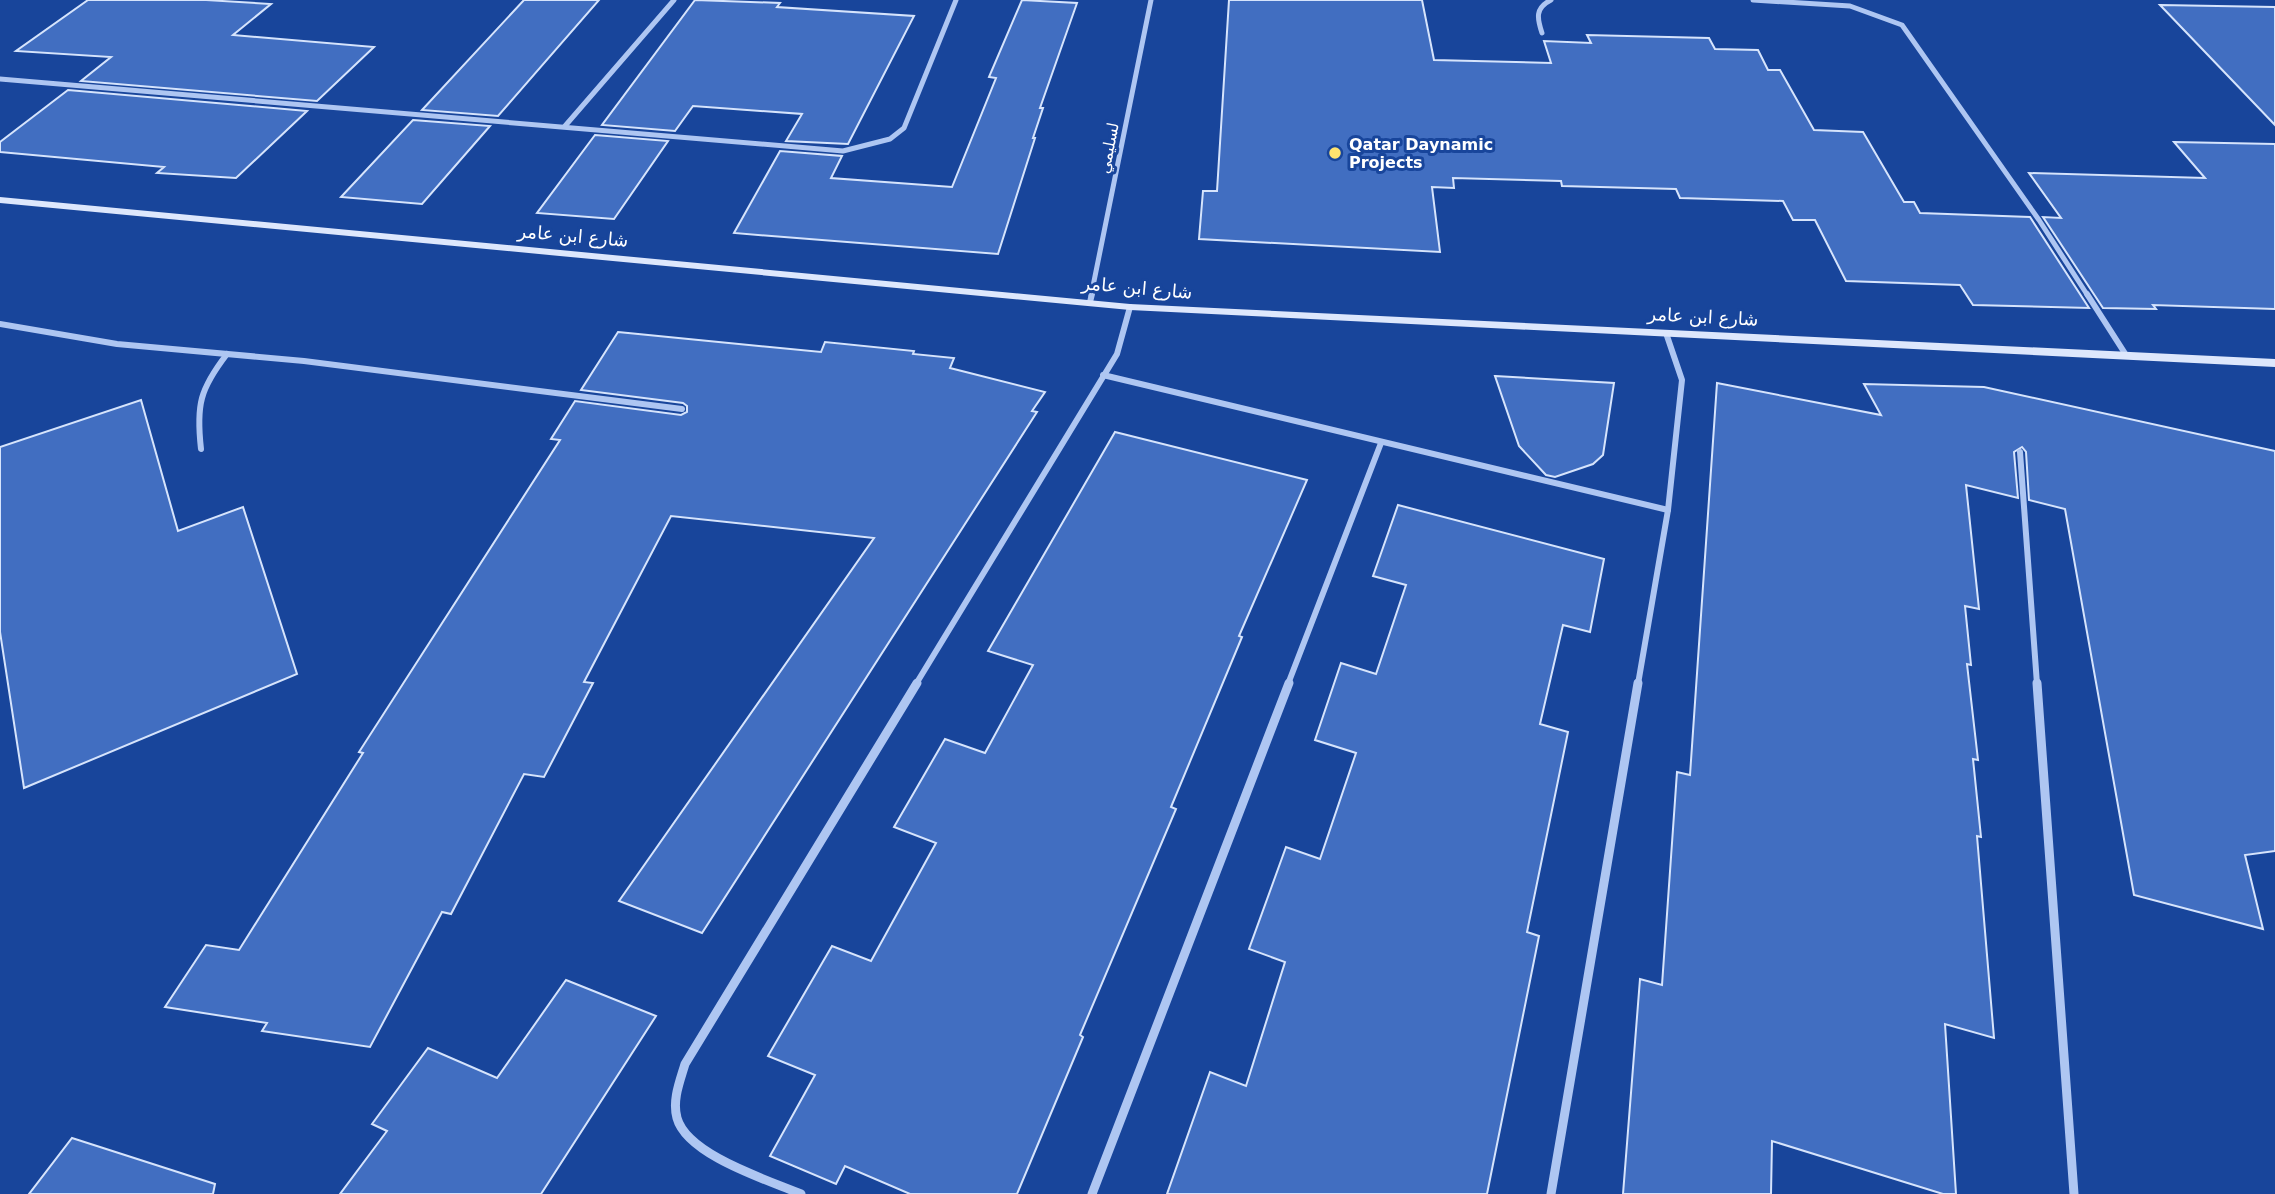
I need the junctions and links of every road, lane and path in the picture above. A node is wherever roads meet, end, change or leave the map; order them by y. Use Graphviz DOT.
graph roads {
  1 [pos="674,0"];
  2 [pos="956,0"];
  3 [pos="1151,0"];
  4 [pos="1551,0"];
  5 [pos="1753,0"];
  6 [pos="1542,33"];
  7 [pos="0,79"];
  8 [pos="565,126"];
  9 [pos="0,200"];
  10 [pos="1090,302"];
  11 [pos="1130,307"];
  12 [pos="0,324"];
  13 [pos="1665,333"];
  14 [pos="228,354"];
  15 [pos="2126,355"];
  16 [pos="2275,363"];
  17 [pos="1103,375"];
  18 [pos="682,409"];
  19 [pos="1381,443"];
  20 [pos="201,449"];
  21 [pos="2020,452"];
  22 [pos="1668,510"];
  23 [pos="801,1194"];
  24 [pos="1092,1194"];
  25 [pos="1551,1194"];
  26 [pos="2074,1194"];
  1 -- 8 [label="street"];
  2 -- 8 [label="street"];
  3 -- 10 [label="street, لسليمي"];
  4 -- 6 [label="street"];
  5 -- 15 [label="street"];
  7 -- 8 [label="street"];
  9 -- 10 [label="street, شارع ابن عامر"];
  10 -- 11 [label="street, شارع ابن عامر"];
  11 -- 13 [label="street, شارع ابن عامر"];
  11 -- 17 [label="street"];
  12 -- 14 [label="street"];
  13 -- 15 [label="street, شارع ابن عامر"];
  13 -- 22 [label="street"];
  14 -- 18 [label="street"];
  14 -- 20 [label="street"];
  15 -- 16 [label="street, شارع ابن عامر"];
  17 -- 19 [label="street"];
  17 -- 23 [label="street"];
  19 -- 22 [label="street"];
  19 -- 24 [label="street"];
  21 -- 26 [label="street"];
  22 -- 25 [label="street"];
}
